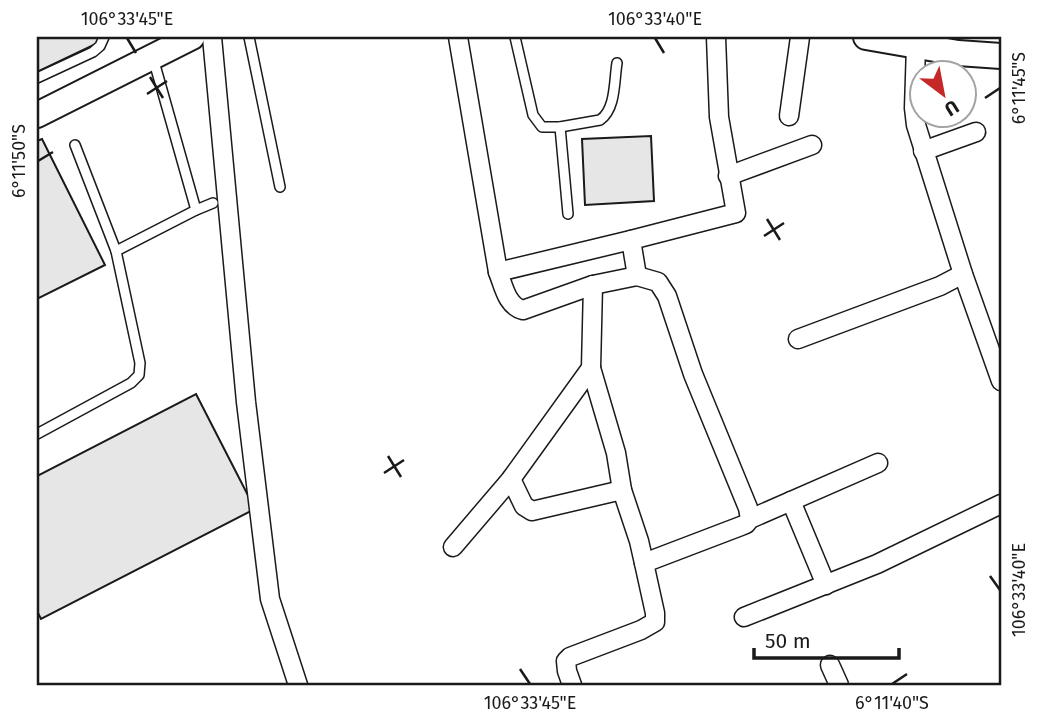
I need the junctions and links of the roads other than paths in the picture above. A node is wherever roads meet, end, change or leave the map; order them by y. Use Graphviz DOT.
graph roads {
  1 [pos="104,37"];
  2 [pos="192,37"];
  3 [pos="212,37"];
  4 [pos="249,37"];
  5 [pos="458,37"];
  6 [pos="515,37"];
  7 [pos="716,37"];
  8 [pos="800,37"];
  9 [pos="866,37"];
  10 [pos="916,46"];
  11 [pos="1001,56"];
  12 [pos="152,57"];
  13 [pos="617,64"];
  14 [pos="37,78"];
  15 [pos="37,115"];
  16 [pos="789,116"];
  17 [pos="560,127"];
  18 [pos="976,132"];
  19 [pos="75,145"];
  20 [pos="812,145"];
  21 [pos="923,151"];
  22 [pos="728,176"];
  23 [pos="280,187"];
  24 [pos="213,203"];
  25 [pos="196,210"];
  26 [pos="568,214"];
  27 [pos="632,240"];
  28 [pos="116,251"];
  29 [pos="498,272"];
  30 [pos="963,274"];
  31 [pos="637,276"];
  32 [pos="593,285"];
  33 [pos="799,339"];
  34 [pos="591,368"];
  35 [pos="1001,381"];
  36 [pos="37,434"];
  37 [pos="878,463"];
  38 [pos="511,479"];
  39 [pos="622,490"];
  40 [pos="791,501"];
  41 [pos="1001,504"];
  42 [pos="750,519"];
  43 [pos="453,547"];
  44 [pos="644,563"];
  45 [pos="826,585"];
  46 [pos="744,617"];
  47 [pos="830,665"];
  48 [pos="298,685"];
  49 [pos="572,685"];
  50 [pos="839,685"];
  1 -- 14 [label="lane"];
  2 -- 12 [label="street"];
  3 -- 48 [label="street"];
  4 -- 23 [label="lane"];
  5 -- 29 [label="street"];
  6 -- 17 [label="lane"];
  7 -- 22 [label="street"];
  8 -- 16 [label="street"];
  9 -- 10 [label="street"];
  10 -- 11 [label="street"];
  10 -- 21 [label="street"];
  12 -- 15 [label="street"];
  12 -- 25 [label="lane"];
  13 -- 17 [label="lane"];
  17 -- 26 [label="lane"];
  18 -- 21 [label="street"];
  19 -- 28 [label="lane"];
  20 -- 22 [label="street"];
  21 -- 30 [label="street"];
  22 -- 27 [label="street"];
  24 -- 25 [label="lane"];
  25 -- 28 [label="lane"];
  27 -- 29 [label="street"];
  27 -- 31 [label="street"];
  28 -- 36 [label="lane"];
  29 -- 32 [label="street"];
  30 -- 33 [label="street"];
  30 -- 35 [label="street"];
  31 -- 32 [label="street"];
  31 -- 42 [label="street"];
  32 -- 34 [label="street"];
  34 -- 38 [label="street"];
  34 -- 39 [label="street"];
  37 -- 40 [label="street"];
  38 -- 39 [label="street"];
  38 -- 43 [label="street"];
  39 -- 44 [label="street"];
  40 -- 42 [label="street"];
  40 -- 45 [label="street"];
  41 -- 45 [label="street"];
  42 -- 44 [label="street"];
  44 -- 49 [label="street"];
  45 -- 46 [label="street"];
  47 -- 50 [label="street"];
}
